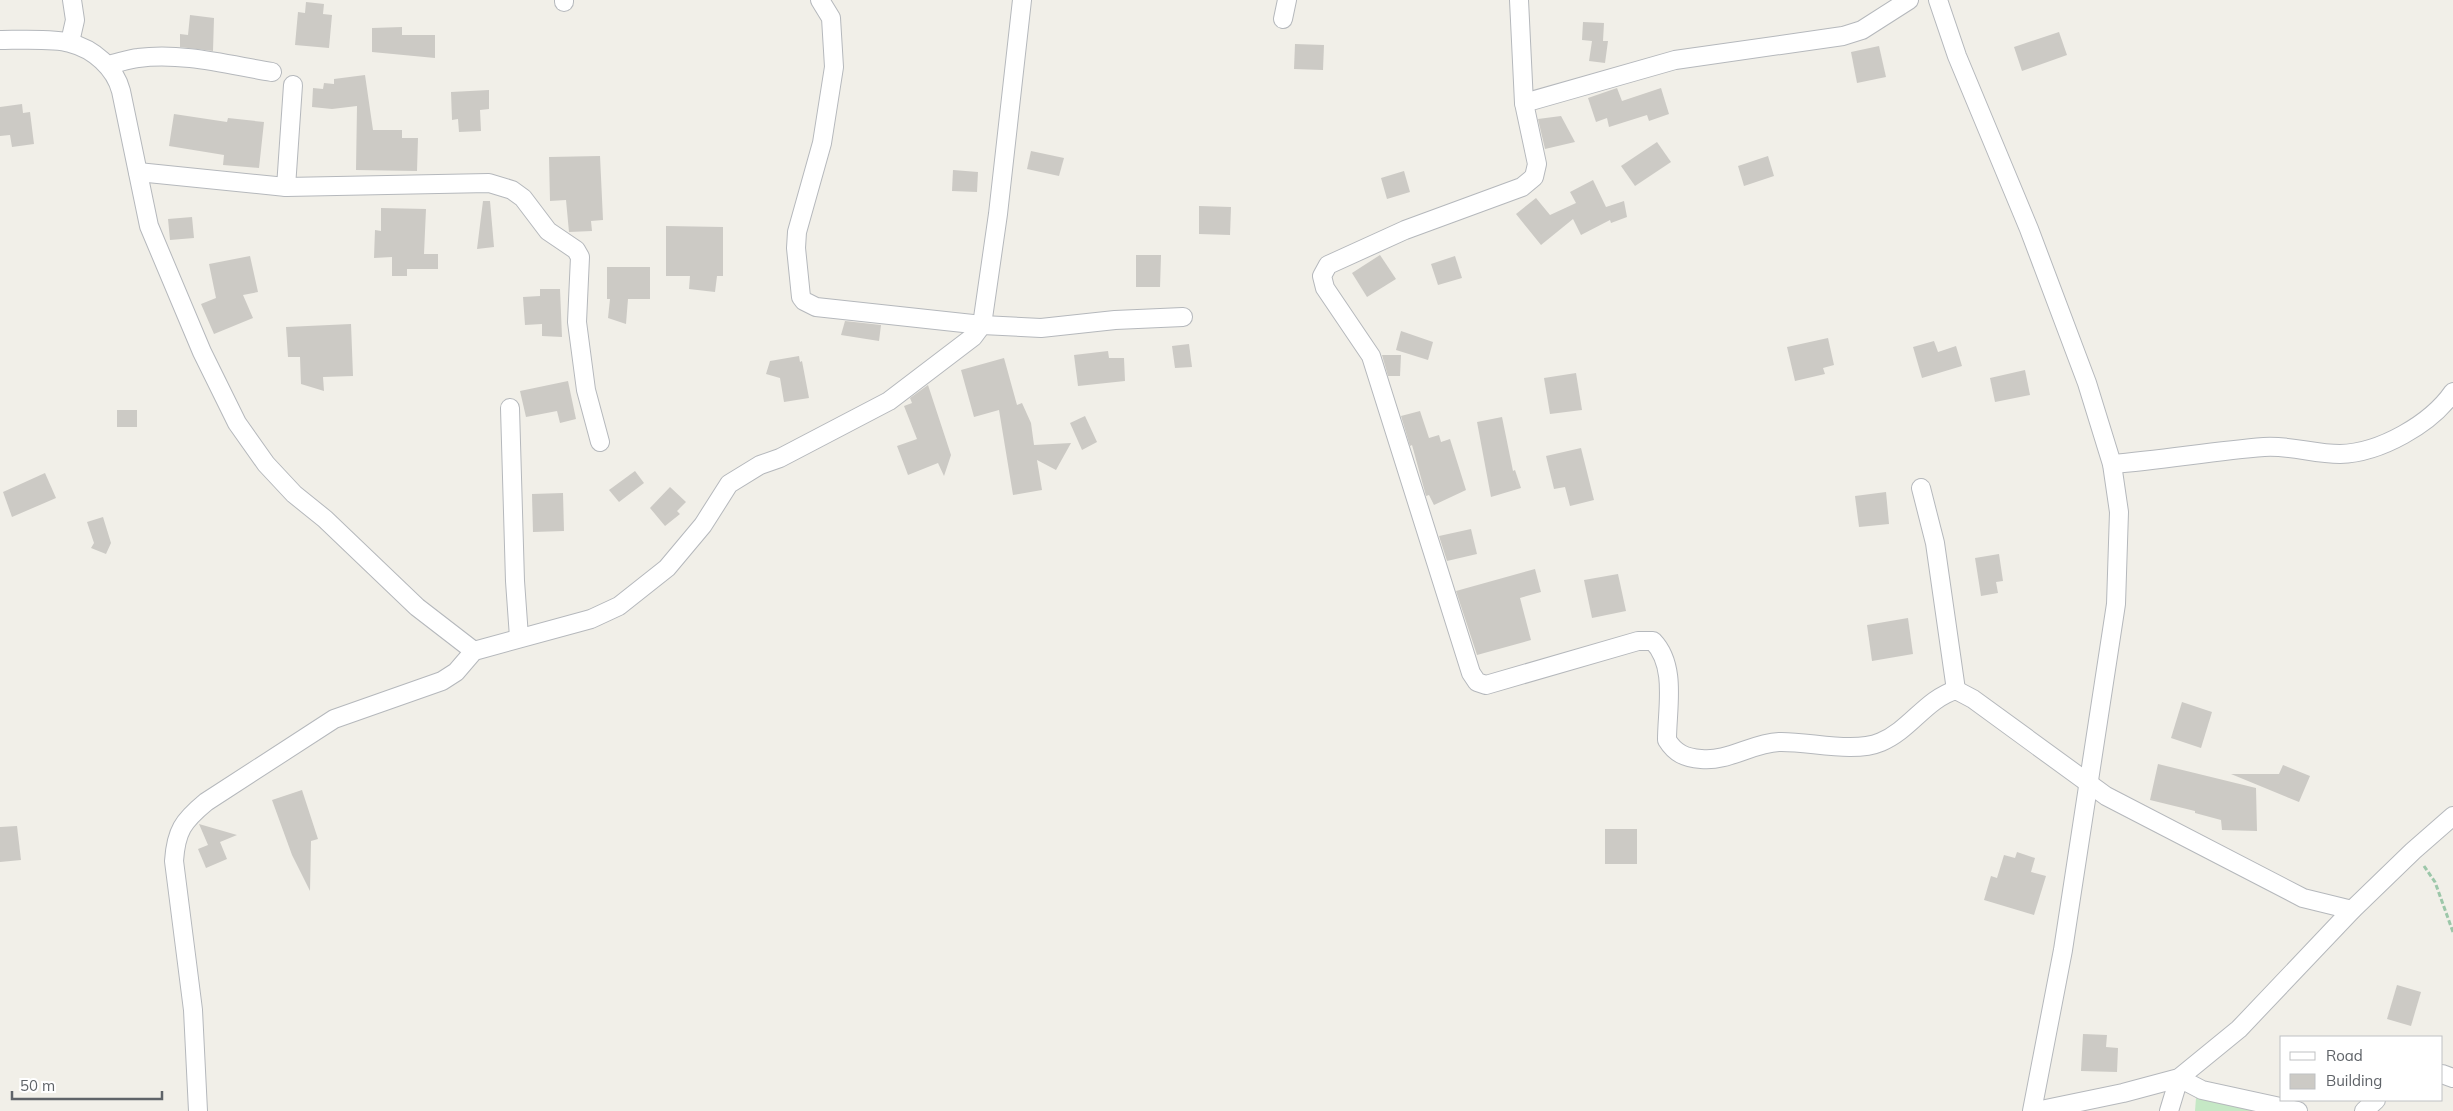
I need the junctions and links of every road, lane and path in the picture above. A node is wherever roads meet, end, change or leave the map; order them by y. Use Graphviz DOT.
graph roads {
  1 [pos="72,0"];
  2 [pos="820,0"];
  3 [pos="1022,0"];
  4 [pos="1288,0"];
  5 [pos="1519,0"];
  6 [pos="1909,0"];
  7 [pos="1938,0"];
  8 [pos="1283,19"];
  9 [pos="0,40"];
  10 [pos="70,42"];
  11 [pos="108,65"];
  12 [pos="272,72"];
  13 [pos="293,85"];
  14 [pos="1524,103"];
  15 [pos="138,172"];
  16 [pos="286,187"];
  17 [pos="1183,317"];
  18 [pos="982,325"];
  19 [pos="2453,392"];
  20 [pos="510,408"];
  21 [pos="600,442"];
  22 [pos="2112,464"];
  23 [pos="1921,488"];
  24 [pos="519,637"];
  25 [pos="474,651"];
  26 [pos="1956,690"];
  27 [pos="2088,782"];
  28 [pos="2453,816"];
  29 [pos="2412,851"];
  30 [pos="2352,910"];
  31 [pos="2453,932"];
  32 [pos="2179,1078"];
  33 [pos="2375,1101"];
  34 [pos="198,1111"];
  35 [pos="2032,1111"];
  36 [pos="2036,1111"];
  37 [pos="2169,1111"];
  38 [pos="2298,1111"];
  39 [pos="2364,1111"];
  1 -- 10 [label="street"];
  2 -- 18 [label="street"];
  3 -- 18 [label="street"];
  4 -- 8 [label="street"];
  5 -- 14 [label="street"];
  6 -- 14 [label="street"];
  7 -- 22 [label="street"];
  9 -- 10 [label="street"];
  10 -- 11 [label="street"];
  11 -- 12 [label="street"];
  11 -- 15 [label="street"];
  13 -- 16 [label="street"];
  14 -- 26 [label="street"];
  15 -- 16 [label="street"];
  15 -- 25 [label="street"];
  16 -- 21 [label="street"];
  17 -- 18 [label="street"];
  18 -- 24 [label="street"];
  19 -- 22 [label="street"];
  20 -- 24 [label="street"];
  22 -- 27 [label="street"];
  23 -- 26 [label="street"];
  24 -- 25 [label="street"];
  25 -- 34 [label="street"];
  26 -- 27 [label="street"];
  27 -- 30 [label="street"];
  27 -- 35 [label="street"];
  28 -- 29 [label="street"];
  29 -- 30 [label="street"];
  29 -- 31 [label="path"];
  30 -- 32 [label="street"];
  32 -- 36 [label="street"];
  32 -- 37 [label="street"];
  32 -- 38 [label="street"];
  33 -- 39 [label="street"];
}
